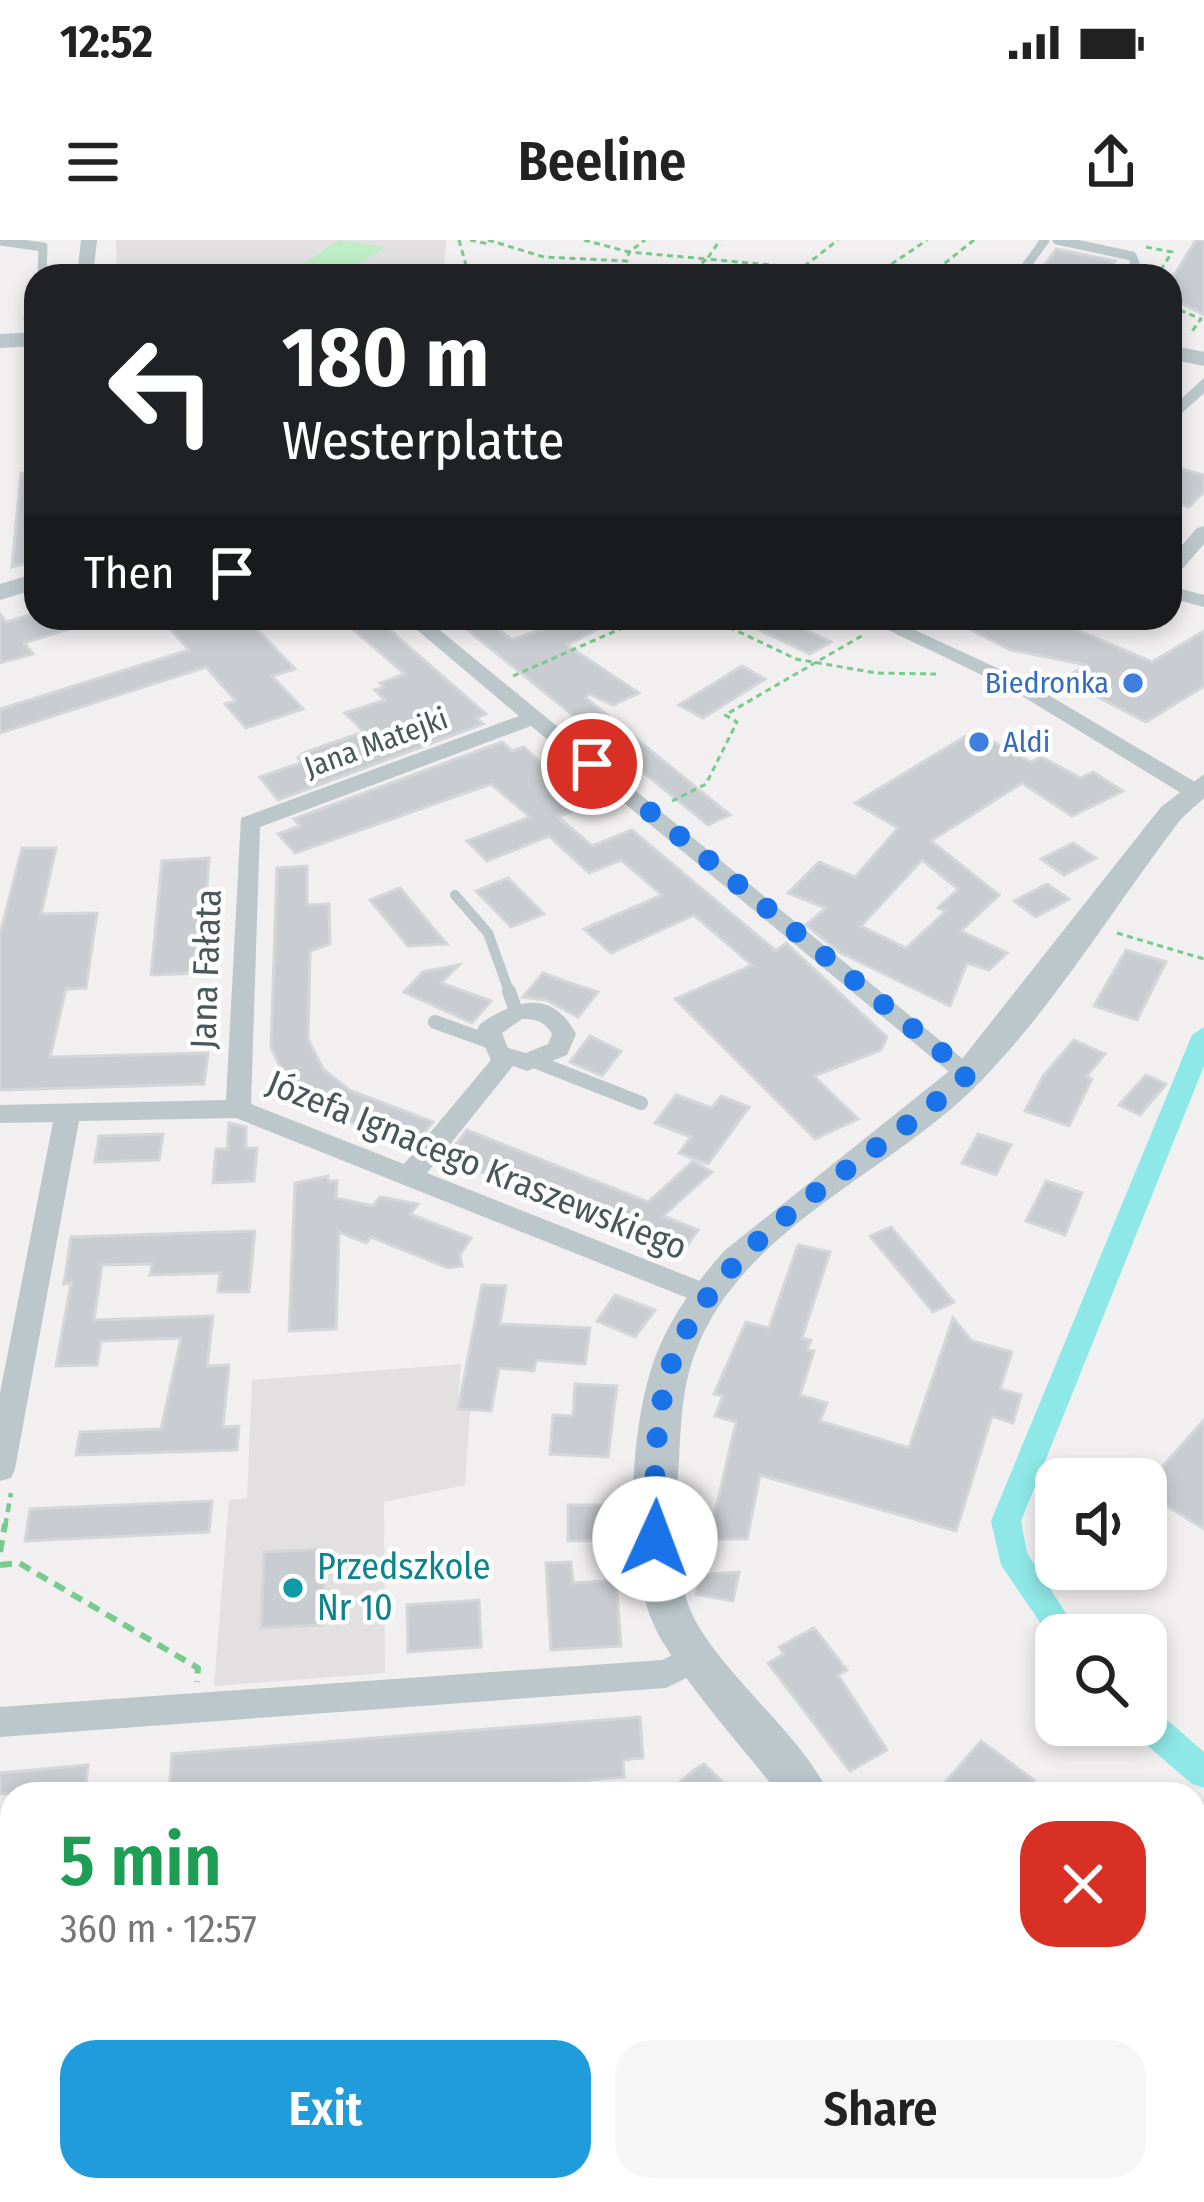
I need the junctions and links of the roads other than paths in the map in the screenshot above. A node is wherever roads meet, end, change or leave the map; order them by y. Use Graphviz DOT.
graph roads {
  1 [pos="1057,240"];
  2 [pos="0,241"];
  3 [pos="42,264"];
  4 [pos="1134,264"];
  5 [pos="1204,383"];
  6 [pos="1182,406"];
  7 [pos="1204,532"];
  8 [pos="1182,558"];
  9 [pos="428,630"];
  10 [pos="891,630"];
  11 [pos="905,630"];
  12 [pos="902,632"];
  13 [pos="533,718"];
  14 [pos="1199,787"];
  15 [pos="246,832"];
  16 [pos="455,895"];
  17 [pos="516,1011"];
  18 [pos="435,1022"];
  19 [pos="509,1054"];
  20 [pos="968,1074"];
  21 [pos="641,1103"];
  22 [pos="238,1109"];
  23 [pos="68,1112"];
  24 [pos="0,1114"];
  25 [pos="409,1178"];
  26 [pos="710,1296"];
  27 [pos="3,1440"];
  28 [pos="6,1480"];
  29 [pos="700,1656"];
  30 [pos="0,1722"];
  31 [pos="797,1782"];
  1 -- 4 [label="lane"];
  2 -- 3 [label="lane"];
  5 -- 6 [label="street"];
  7 -- 8 [label="street"];
  9 -- 13 [label="street"];
  10 -- 12 [label="street"];
  11 -- 12 [label="street"];
  12 -- 14 [label="street"];
  13 -- 15 [label="street, Jana Matejki"];
  13 -- 20 [label="street"];
  14 -- 20 [label="street"];
  15 -- 22 [label="street, Jana Fałata"];
  16 -- 17 [label="lane"];
  17 -- 19 [label="street"];
  17 -- 19 [label="street"];
  18 -- 19 [label="lane"];
  19 -- 21 [label="lane"];
  19 -- 25 [label="street"];
  20 -- 26 [label="street"];
  22 -- 23 [label="street, Józefa Ignacego Kraszewskiego"];
  22 -- 25 [label="street, Józefa Ignacego Kraszewskiego"];
  23 -- 24 [label="street, Józefa Ignacego Kraszewskiego"];
  23 -- 27 [label="street"];
  25 -- 26 [label="street, Józefa Ignacego Kraszewskiego"];
  26 -- 29 [label="street"];
  27 -- 28 [label="street"];
  29 -- 30 [label="street"];
  29 -- 31 [label="street"];
}
